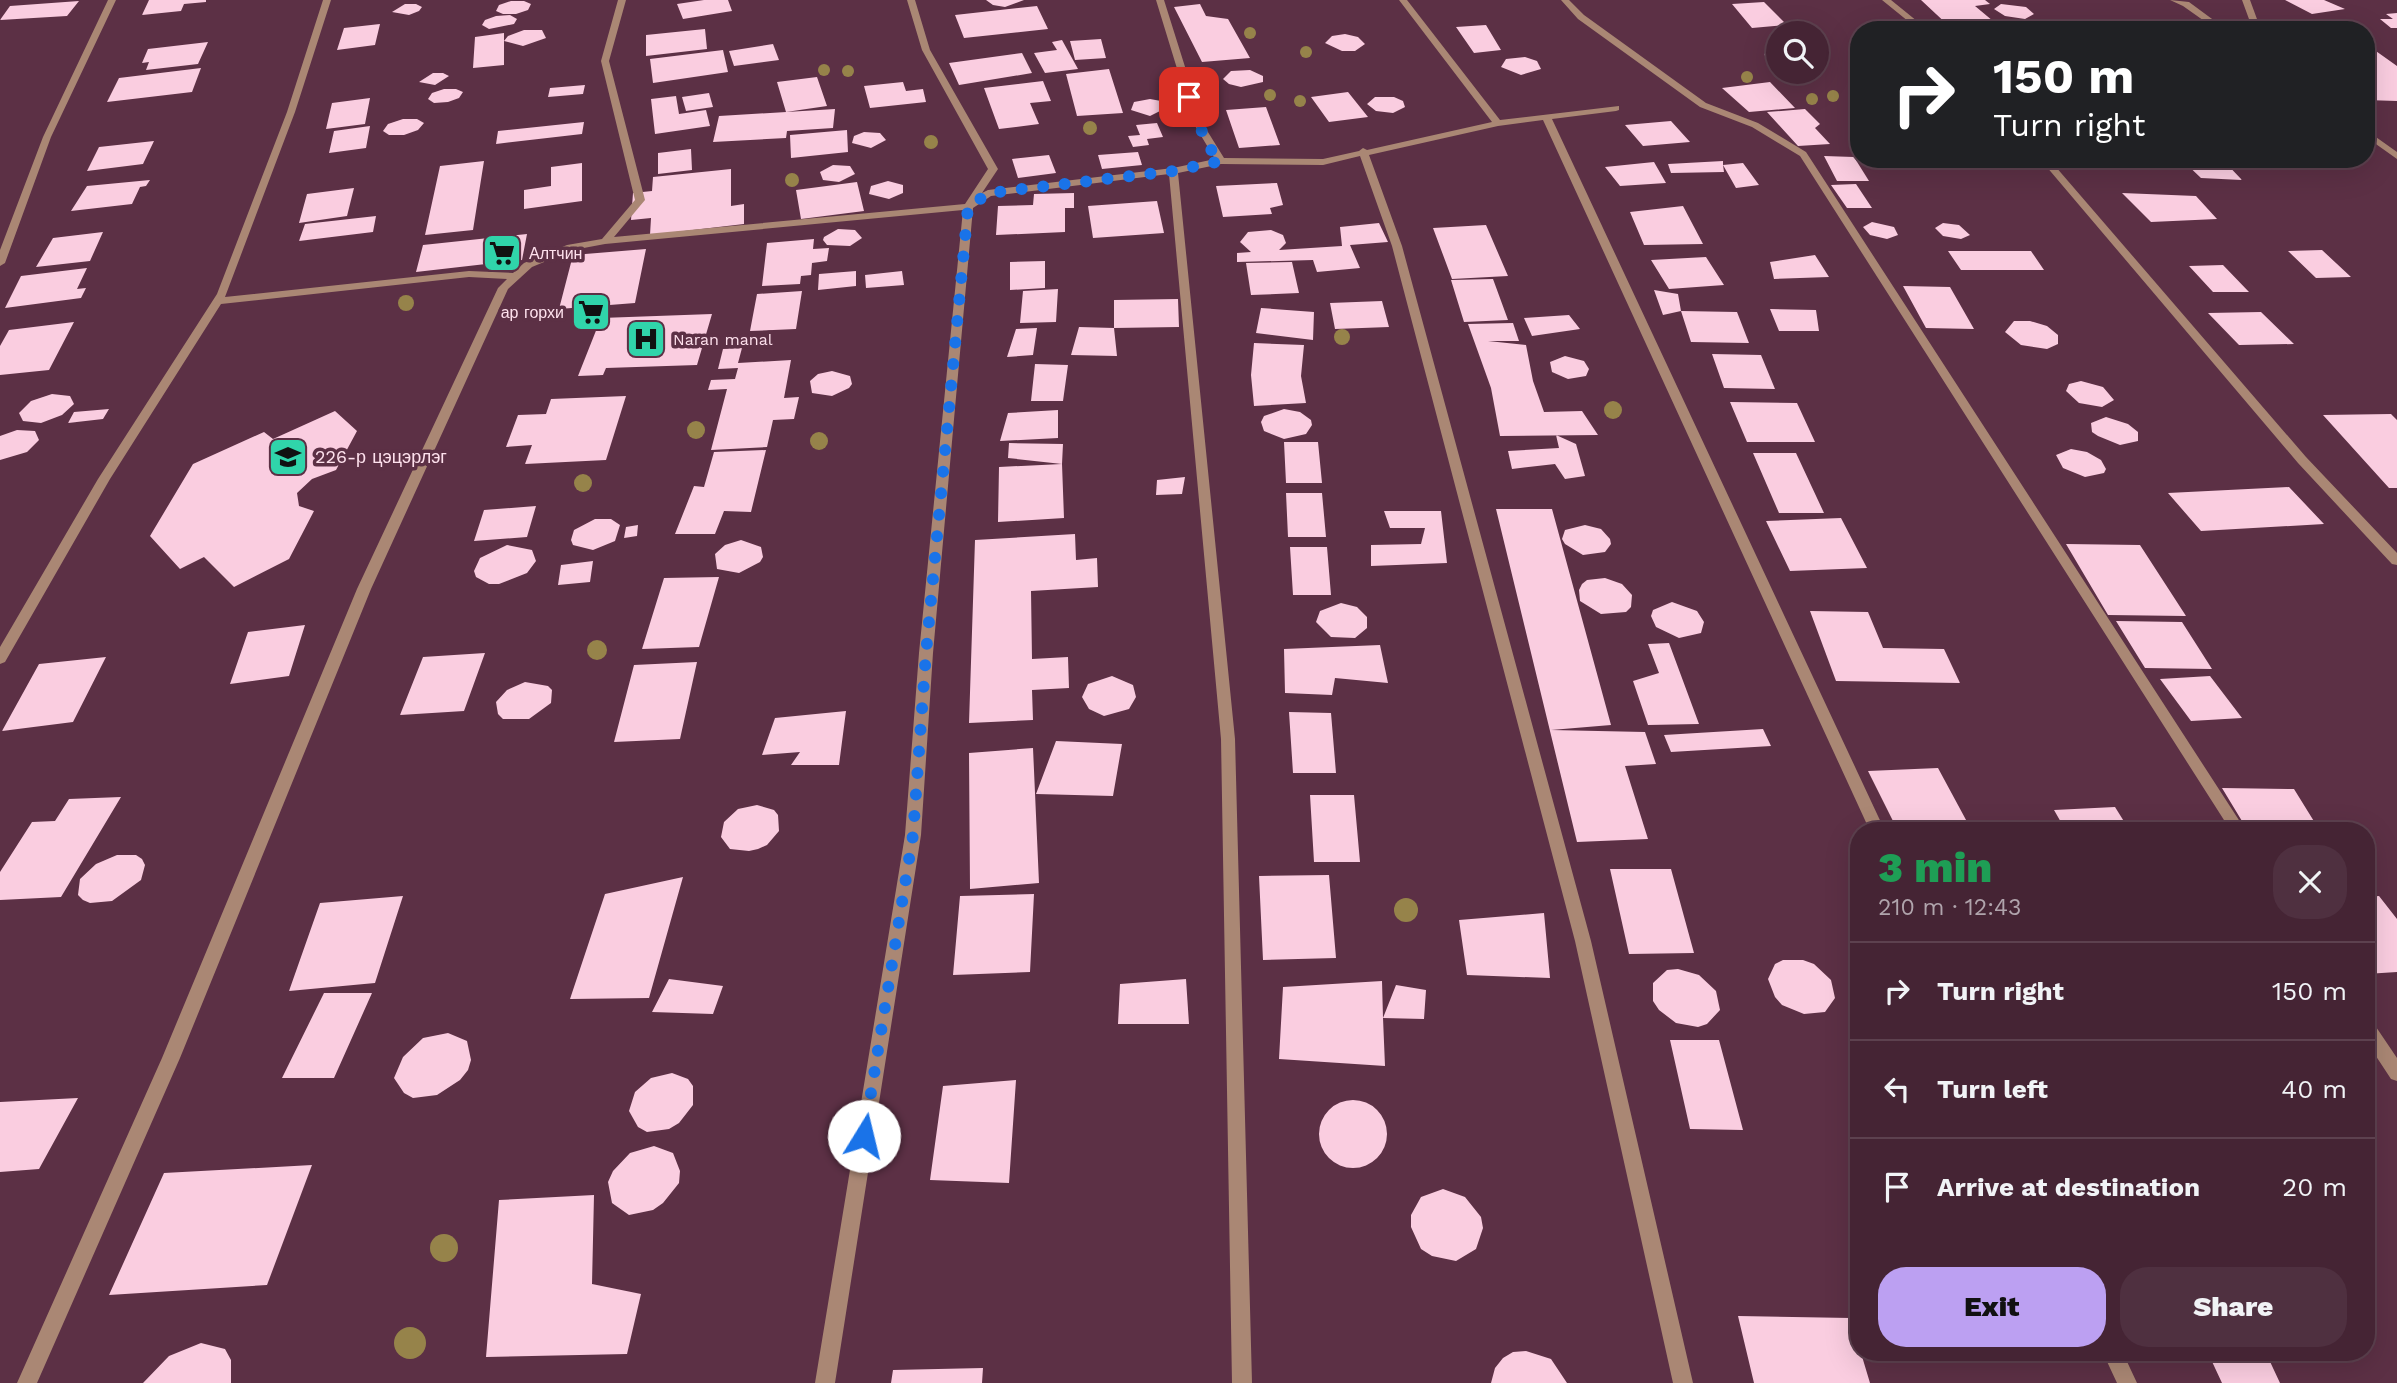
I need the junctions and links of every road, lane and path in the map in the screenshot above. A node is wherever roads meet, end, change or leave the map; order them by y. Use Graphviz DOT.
graph roads {
  1 [pos="112,0"];
  2 [pos="327,0"];
  3 [pos="622,0"];
  4 [pos="911,0"];
  5 [pos="1160,0"];
  6 [pos="1403,0"];
  7 [pos="1565,0"];
  8 [pos="1886,0"];
  9 [pos="2174,0"];
  10 [pos="2246,0"];
  11 [pos="1913,21"];
  12 [pos="2210,21"];
  13 [pos="2254,21"];
  14 [pos="1616,108"];
  15 [pos="1546,116"];
  16 [pos="1498,123"];
  17 [pos="2375,140"];
  18 [pos="1363,151"];
  19 [pos="2397,156"];
  20 [pos="1221,161"];
  21 [pos="2052,168"];
  22 [pos="1173,171"];
  23 [pos="968,207"];
  24 [pos="605,241"];
  25 [pos="0,263"];
  26 [pos="514,276"];
  27 [pos="218,301"];
  28 [pos="2397,561"];
  29 [pos="0,659"];
  30 [pos="1874,822"];
  31 [pos="2233,822"];
  32 [pos="2375,1040"];
  33 [pos="2397,1073"];
  34 [pos="2117,1361"];
  35 [pos="27,1383"];
  36 [pos="824,1383"];
  37 [pos="1242,1383"];
  38 [pos="1683,1383"];
  39 [pos="2127,1383"];
  1 -- 25 [label="street"];
  2 -- 27 [label="street"];
  3 -- 24 [label="street"];
  4 -- 23 [label="street"];
  5 -- 20 [label="street"];
  6 -- 16 [label="street"];
  7 -- 31 [label="street"];
  8 -- 11 [label="street"];
  9 -- 12 [label="street"];
  10 -- 13 [label="street"];
  14 -- 15 [label="street"];
  15 -- 16 [label="street"];
  15 -- 30 [label="street"];
  16 -- 18 [label="street"];
  17 -- 19 [label="street"];
  18 -- 20 [label="street"];
  18 -- 38 [label="street"];
  20 -- 22 [label="street"];
  21 -- 28 [label="street"];
  22 -- 23 [label="street"];
  22 -- 37 [label="street"];
  23 -- 24 [label="street"];
  23 -- 36 [label="street"];
  24 -- 26 [label="street"];
  26 -- 27 [label="street"];
  26 -- 35 [label="street"];
  27 -- 29 [label="street"];
  32 -- 33 [label="street"];
  34 -- 39 [label="street"];
}
